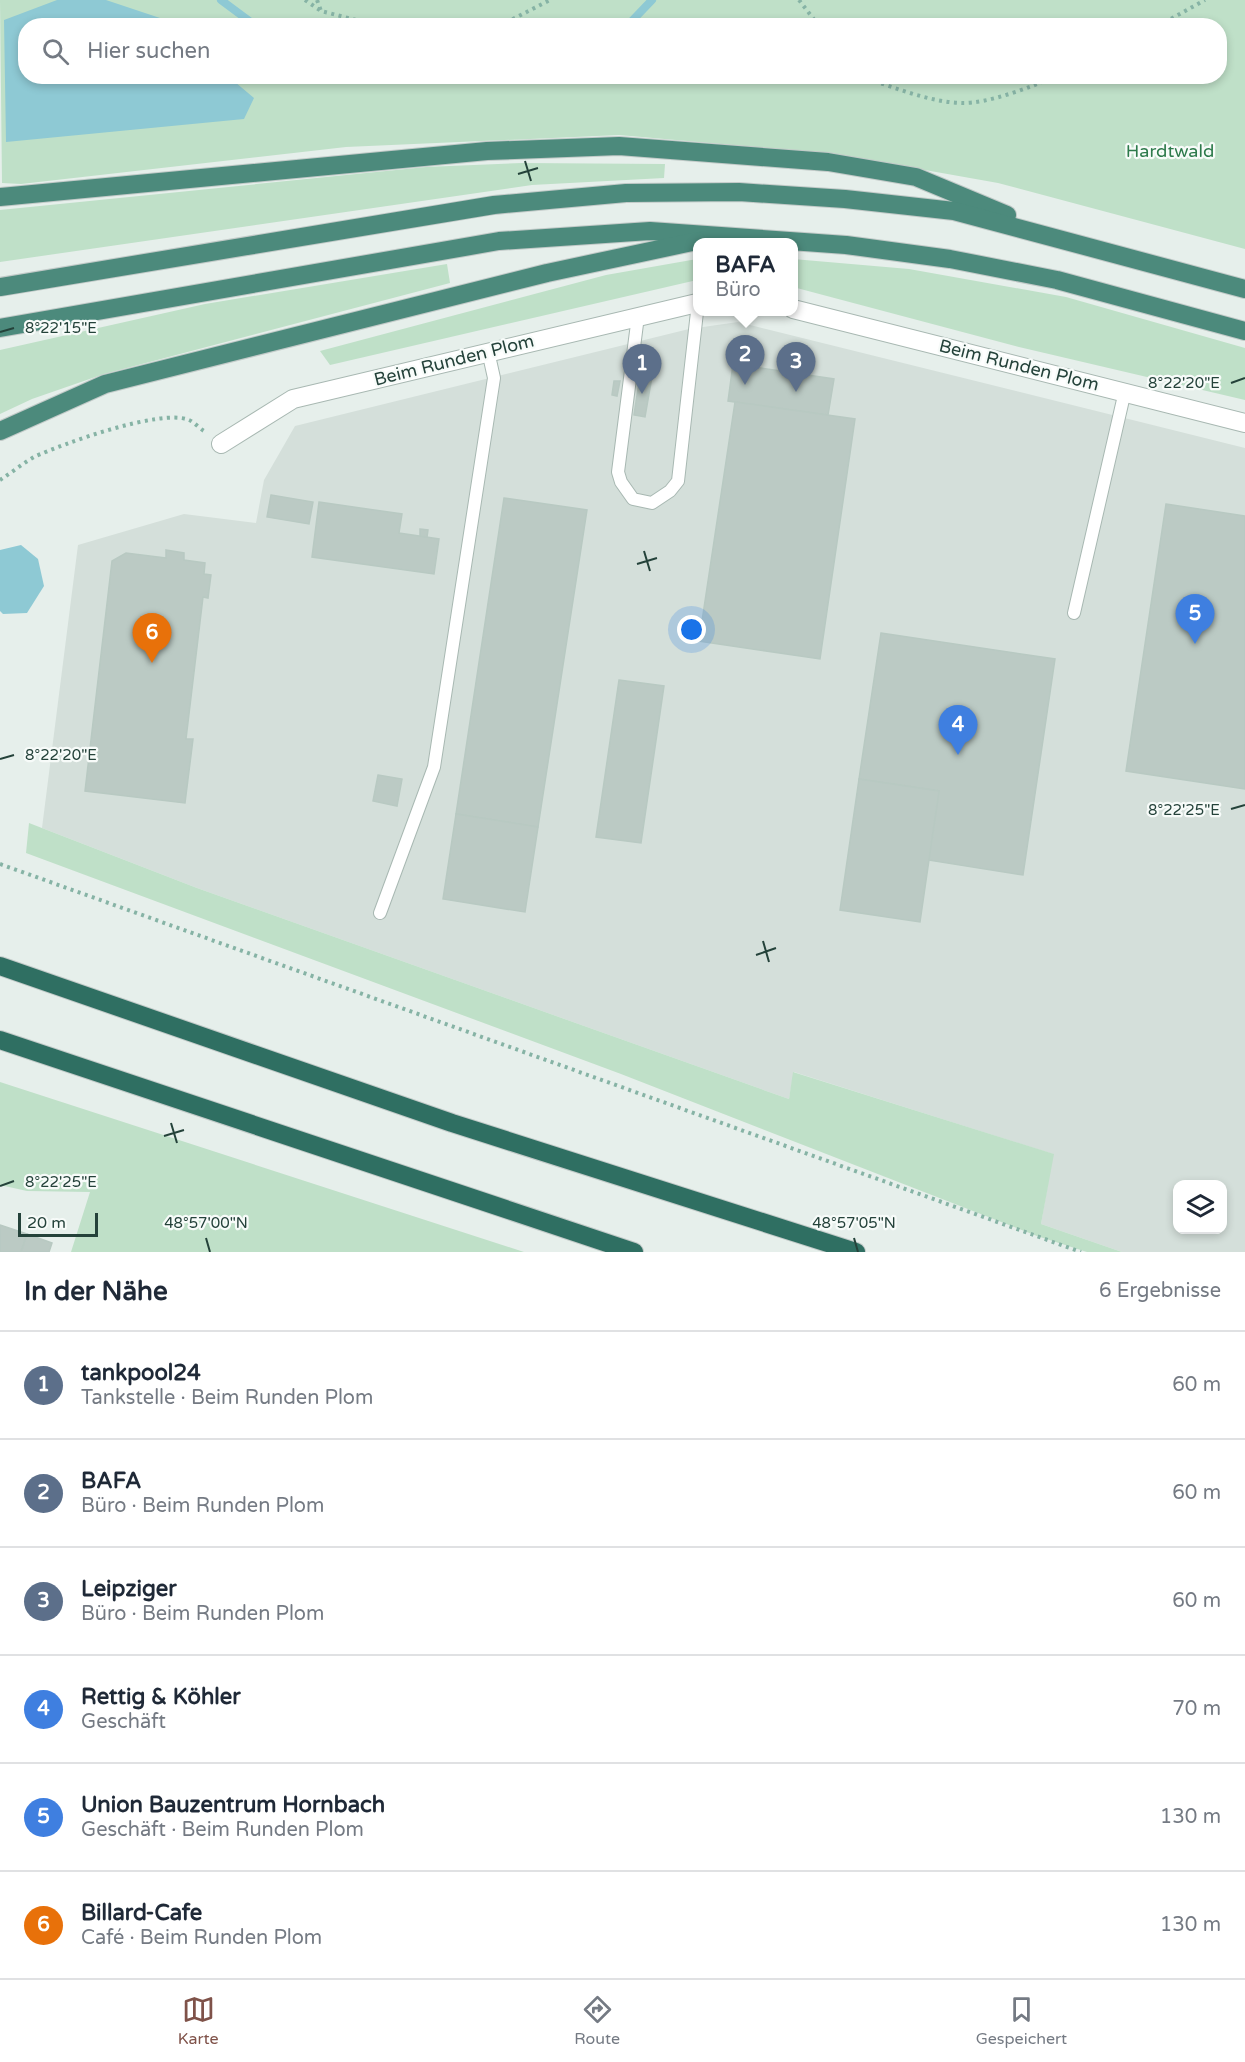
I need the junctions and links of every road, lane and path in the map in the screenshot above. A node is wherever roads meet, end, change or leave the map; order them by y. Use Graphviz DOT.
graph roads {
  1 [pos="305,0"];
  2 [pos="317,0"];
  3 [pos="550,0"];
  4 [pos="799,0"];
  5 [pos="1205,0"];
  6 [pos="321,10"];
  7 [pos="350,18"];
  8 [pos="515,18"];
  9 [pos="813,18"];
  10 [pos="1172,18"];
  11 [pos="883,84"];
  12 [pos="1038,84"];
  13 [pos="0,197"];
  14 [pos="713,237"];
  15 [pos="708,238"];
  16 [pos="730,238"];
  17 [pos="1061,238"];
  18 [pos="693,241"];
  19 [pos="798,242"];
  20 [pos="3,286"];
  21 [pos="1245,289"];
  22 [pos="693,304"];
  23 [pos="798,310"];
  24 [pos="638,316"];
  25 [pos="697,316"];
  26 [pos="0,328"];
  27 [pos="1245,331"];
  28 [pos="489,351"];
  29 [pos="1125,391"];
  30 [pos="1245,423"];
  31 [pos="0,431"];
  32 [pos="221,444"];
  33 [pos="0,480"];
  34 [pos="1074,613"];
  35 [pos="0,864"];
  36 [pos="380,913"];
  37 [pos="0,966"];
  38 [pos="0,1040"];
  39 [pos="634,1252"];
  40 [pos="856,1252"];
  41 [pos="1081,1252"];
  1 -- 6 [label="path"];
  2 -- 6 [label="path"];
  3 -- 8 [label="path"];
  4 -- 9 [label="path"];
  5 -- 10 [label="path"];
  6 -- 7 [label="path"];
  11 -- 12 [label="path"];
  13 -- 17 [label="highway"];
  14 -- 15 [label="highway"];
  14 -- 16 [label="highway"];
  14 -- 26 [label="highway"];
  17 -- 20 [label="highway"];
  17 -- 21 [label="highway"];
  18 -- 31 [label="highway"];
  19 -- 27 [label="highway"];
  22 -- 24 [label="street, Beim Runden Plom"];
  23 -- 29 [label="street, Beim Runden Plom"];
  24 -- 25 [label="lane"];
  24 -- 28 [label="street, Beim Runden Plom"];
  28 -- 32 [label="street, Beim Runden Plom"];
  28 -- 36 [label="lane"];
  29 -- 30 [label="street, Beim Runden Plom"];
  29 -- 34 [label="lane"];
  32 -- 33 [label="path"];
  35 -- 41 [label="path"];
  37 -- 40 [label="highway"];
  38 -- 39 [label="highway"];
}
